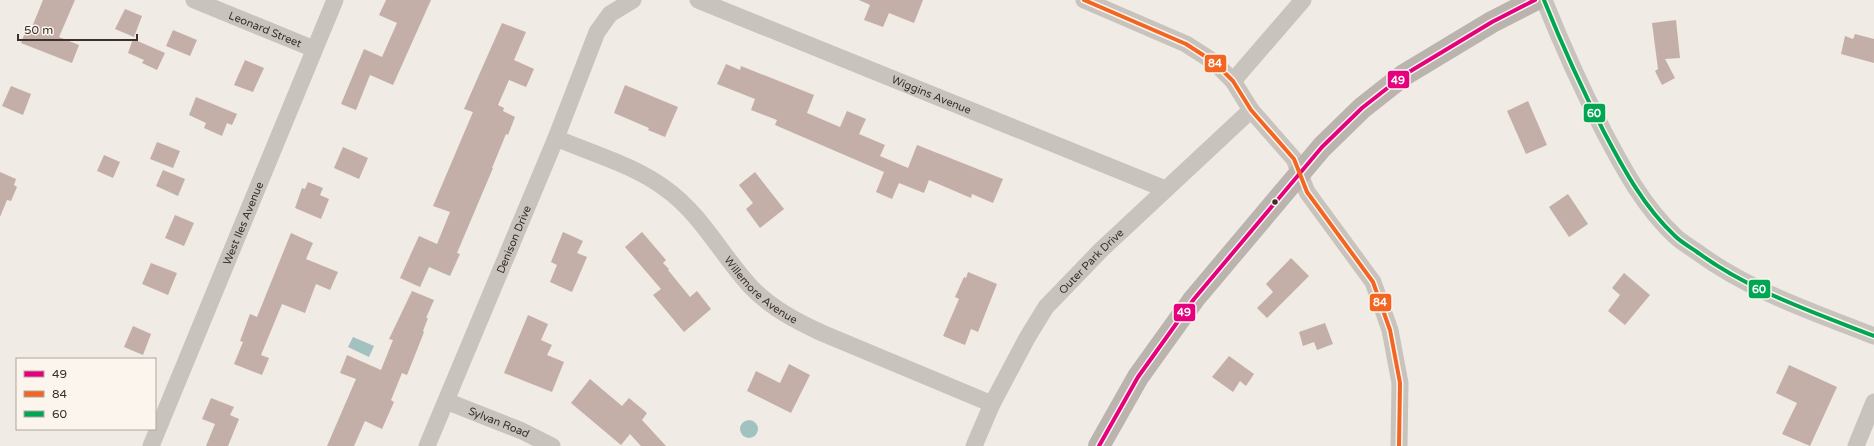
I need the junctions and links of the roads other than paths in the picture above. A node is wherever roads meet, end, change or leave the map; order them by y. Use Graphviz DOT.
graph roads {
  1 [pos="194,0"];
  2 [pos="335,0"];
  3 [pos="632,0"];
  4 [pos="698,0"];
  5 [pos="1084,0"];
  6 [pos="1303,0"];
  7 [pos="1535,0"];
  8 [pos="1544,0"];
  9 [pos="314,49"];
  10 [pos="1233,81"];
  11 [pos="1251,110"];
  12 [pos="556,138"];
  13 [pos="1300,173"];
  14 [pos="1165,189"];
  15 [pos="1874,336"];
  16 [pos="446,401"];
  17 [pos="1874,402"];
  18 [pos="992,404"];
  19 [pos="151,446"];
  20 [pos="427,446"];
  21 [pos="552,446"];
  22 [pos="974,446"];
  23 [pos="1098,446"];
  24 [pos="1400,446"];
  25 [pos="1856,446"];
  1 -- 9 [label="street, Leonard Street"];
  2 -- 9 [label="street, West Iles Avenue"];
  3 -- 12 [label="street, Denison Drive"];
  4 -- 14 [label="street, Wiggins Avenue"];
  5 -- 10 [label="street"];
  6 -- 10 [label="street"];
  7 -- 13 [label="street"];
  8 -- 15 [label="street"];
  9 -- 19 [label="street, West Iles Avenue"];
  10 -- 11 [label="street"];
  11 -- 13 [label="street"];
  11 -- 14 [label="street, Outer Park Drive"];
  12 -- 16 [label="street, Denison Drive"];
  12 -- 18 [label="street, Willemore Avenue"];
  13 -- 23 [label="street"];
  13 -- 24 [label="street"];
  14 -- 18 [label="street, Outer Park Drive"];
  16 -- 20 [label="street, Denison Drive"];
  16 -- 21 [label="street, Sylvan Road"];
  17 -- 25 [label="street"];
  18 -- 22 [label="street, Outer Park Drive"];
}
